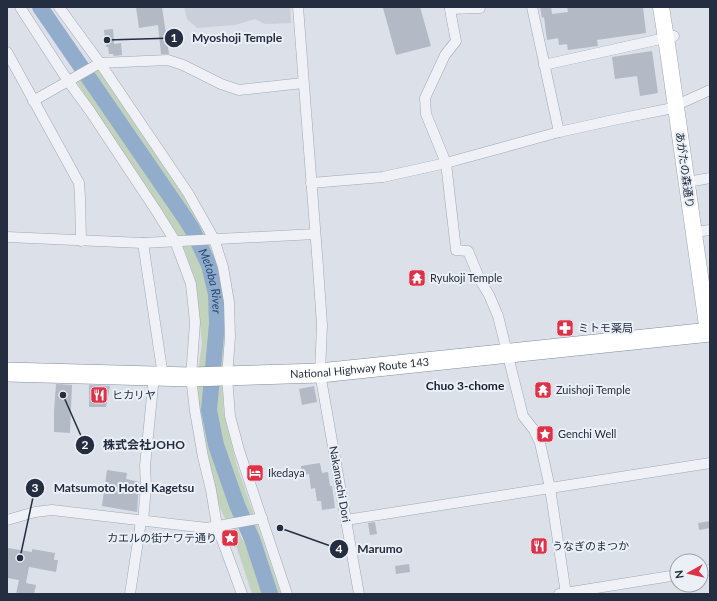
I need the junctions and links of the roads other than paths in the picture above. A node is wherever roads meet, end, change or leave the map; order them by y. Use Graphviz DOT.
graph roads {
  1 [pos="20,7"];
  2 [pos="59,7"];
  3 [pos="298,7"];
  4 [pos="532,7"];
  5 [pos="661,7"];
  6 [pos="670,7"];
  7 [pos="450,8"];
  8 [pos="480,8"];
  9 [pos="670,37"];
  10 [pos="7,52"];
  11 [pos="98,64"];
  12 [pos="544,65"];
  13 [pos="70,80"];
  14 [pos="304,83"];
  15 [pos="710,90"];
  16 [pos="34,101"];
  17 [pos="680,104"];
  18 [pos="559,132"];
  19 [pos="446,163"];
  20 [pos="698,180"];
  21 [pos="311,183"];
  22 [pos="703,231"];
  23 [pos="315,234"];
  24 [pos="7,237"];
  25 [pos="212,239"];
  26 [pos="81,241"];
  27 [pos="177,241"];
  28 [pos="143,243"];
  29 [pos="710,276"];
  30 [pos="709,336"];
  31 [pos="507,353"];
  32 [pos="7,372"];
  33 [pos="320,373"];
  34 [pos="158,376"];
  35 [pos="225,376"];
  36 [pos="193,377"];
  37 [pos="710,463"];
  38 [pos="550,488"];
  39 [pos="259,518"];
  40 [pos="7,520"];
  41 [pos="346,520"];
  42 [pos="142,521"];
  43 [pos="221,525"];
  44 [pos="669,576"];
  45 [pos="130,594"];
  46 [pos="242,594"];
  47 [pos="287,594"];
  48 [pos="359,594"];
  49 [pos="564,594"];
  1 -- 13 [label="street"];
  2 -- 11 [label="street"];
  3 -- 14 [label="street, Nakamachi Dori"];
  4 -- 12 [label="street"];
  5 -- 9 [label="main road, あがたの森通り"];
  6 -- 9 [label="main road, あがたの森通り"];
  7 -- 8 [label="street"];
  7 -- 19 [label="street"];
  9 -- 12 [label="street"];
  9 -- 17 [label="main road, あがたの森通り"];
  10 -- 16 [label="street"];
  11 -- 13 [label="street"];
  11 -- 14 [label="street"];
  11 -- 25 [label="street"];
  12 -- 18 [label="street"];
  13 -- 16 [label="street"];
  13 -- 27 [label="street"];
  14 -- 21 [label="street, Nakamachi Dori"];
  15 -- 17 [label="street"];
  16 -- 26 [label="street"];
  17 -- 18 [label="street"];
  17 -- 20 [label="main road, あがたの森通り"];
  18 -- 19 [label="street"];
  19 -- 21 [label="street"];
  19 -- 31 [label="street"];
  20 -- 22 [label="main road, あがたの森通り"];
  21 -- 23 [label="street, Nakamachi Dori"];
  22 -- 29 [label="main road, あがたの森通り"];
  22 -- 30 [label="main road, あがたの森通り"];
  23 -- 25 [label="street"];
  23 -- 33 [label="street, Nakamachi Dori"];
  24 -- 26 [label="street"];
  25 -- 27 [label="street"];
  25 -- 35 [label="street"];
  26 -- 28 [label="street"];
  27 -- 28 [label="street"];
  27 -- 36 [label="street"];
  28 -- 34 [label="street"];
  30 -- 31 [label="highway, National Highway Route 143"];
  31 -- 33 [label="highway, National Highway Route 143"];
  31 -- 38 [label="street"];
  32 -- 34 [label="highway, National Highway Route 143"];
  33 -- 35 [label="highway, National Highway Route 143"];
  33 -- 41 [label="street, Nakamachi Dori"];
  34 -- 36 [label="highway, National Highway Route 143"];
  34 -- 42 [label="street"];
  35 -- 36 [label="highway, National Highway Route 143"];
  35 -- 39 [label="street"];
  36 -- 43 [label="street"];
  37 -- 38 [label="street"];
  38 -- 41 [label="street"];
  38 -- 49 [label="street"];
  39 -- 43 [label="street"];
  39 -- 47 [label="street"];
  40 -- 42 [label="street"];
  41 -- 48 [label="street, Nakamachi Dori"];
  42 -- 43 [label="street"];
  42 -- 45 [label="street"];
  43 -- 46 [label="street"];
  44 -- 49 [label="street"];
}
